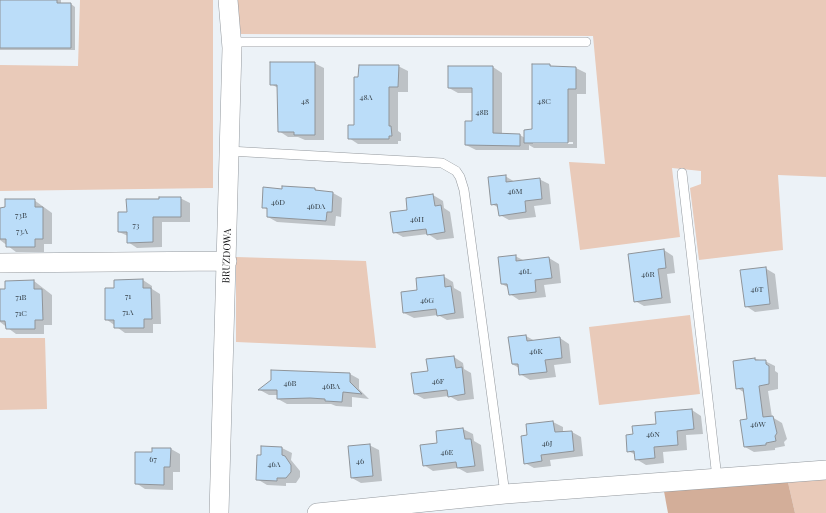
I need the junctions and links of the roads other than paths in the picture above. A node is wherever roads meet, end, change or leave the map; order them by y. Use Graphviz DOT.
graph roads {
  1 [pos="228,0"];
  2 [pos="232,42"];
  3 [pos="586,42"];
  4 [pos="229,151"];
  5 [pos="682,173"];
  6 [pos="227,261"];
  7 [pos="0,263"];
  8 [pos="826,470"];
  9 [pos="717,478"];
  10 [pos="505,494"];
  11 [pos="219,513"];
  12 [pos="316,513"];
  1 -- 2 [label="street, BRUZDOWA"];
  2 -- 3 [label="lane"];
  2 -- 4 [label="street, BRUZDOWA"];
  4 -- 6 [label="street, BRUZDOWA"];
  4 -- 10 [label="lane"];
  5 -- 9 [label="lane"];
  6 -- 7 [label="street"];
  6 -- 11 [label="street, BRUZDOWA"];
  8 -- 9 [label="street"];
  9 -- 10 [label="street"];
  10 -- 12 [label="street"];
}
